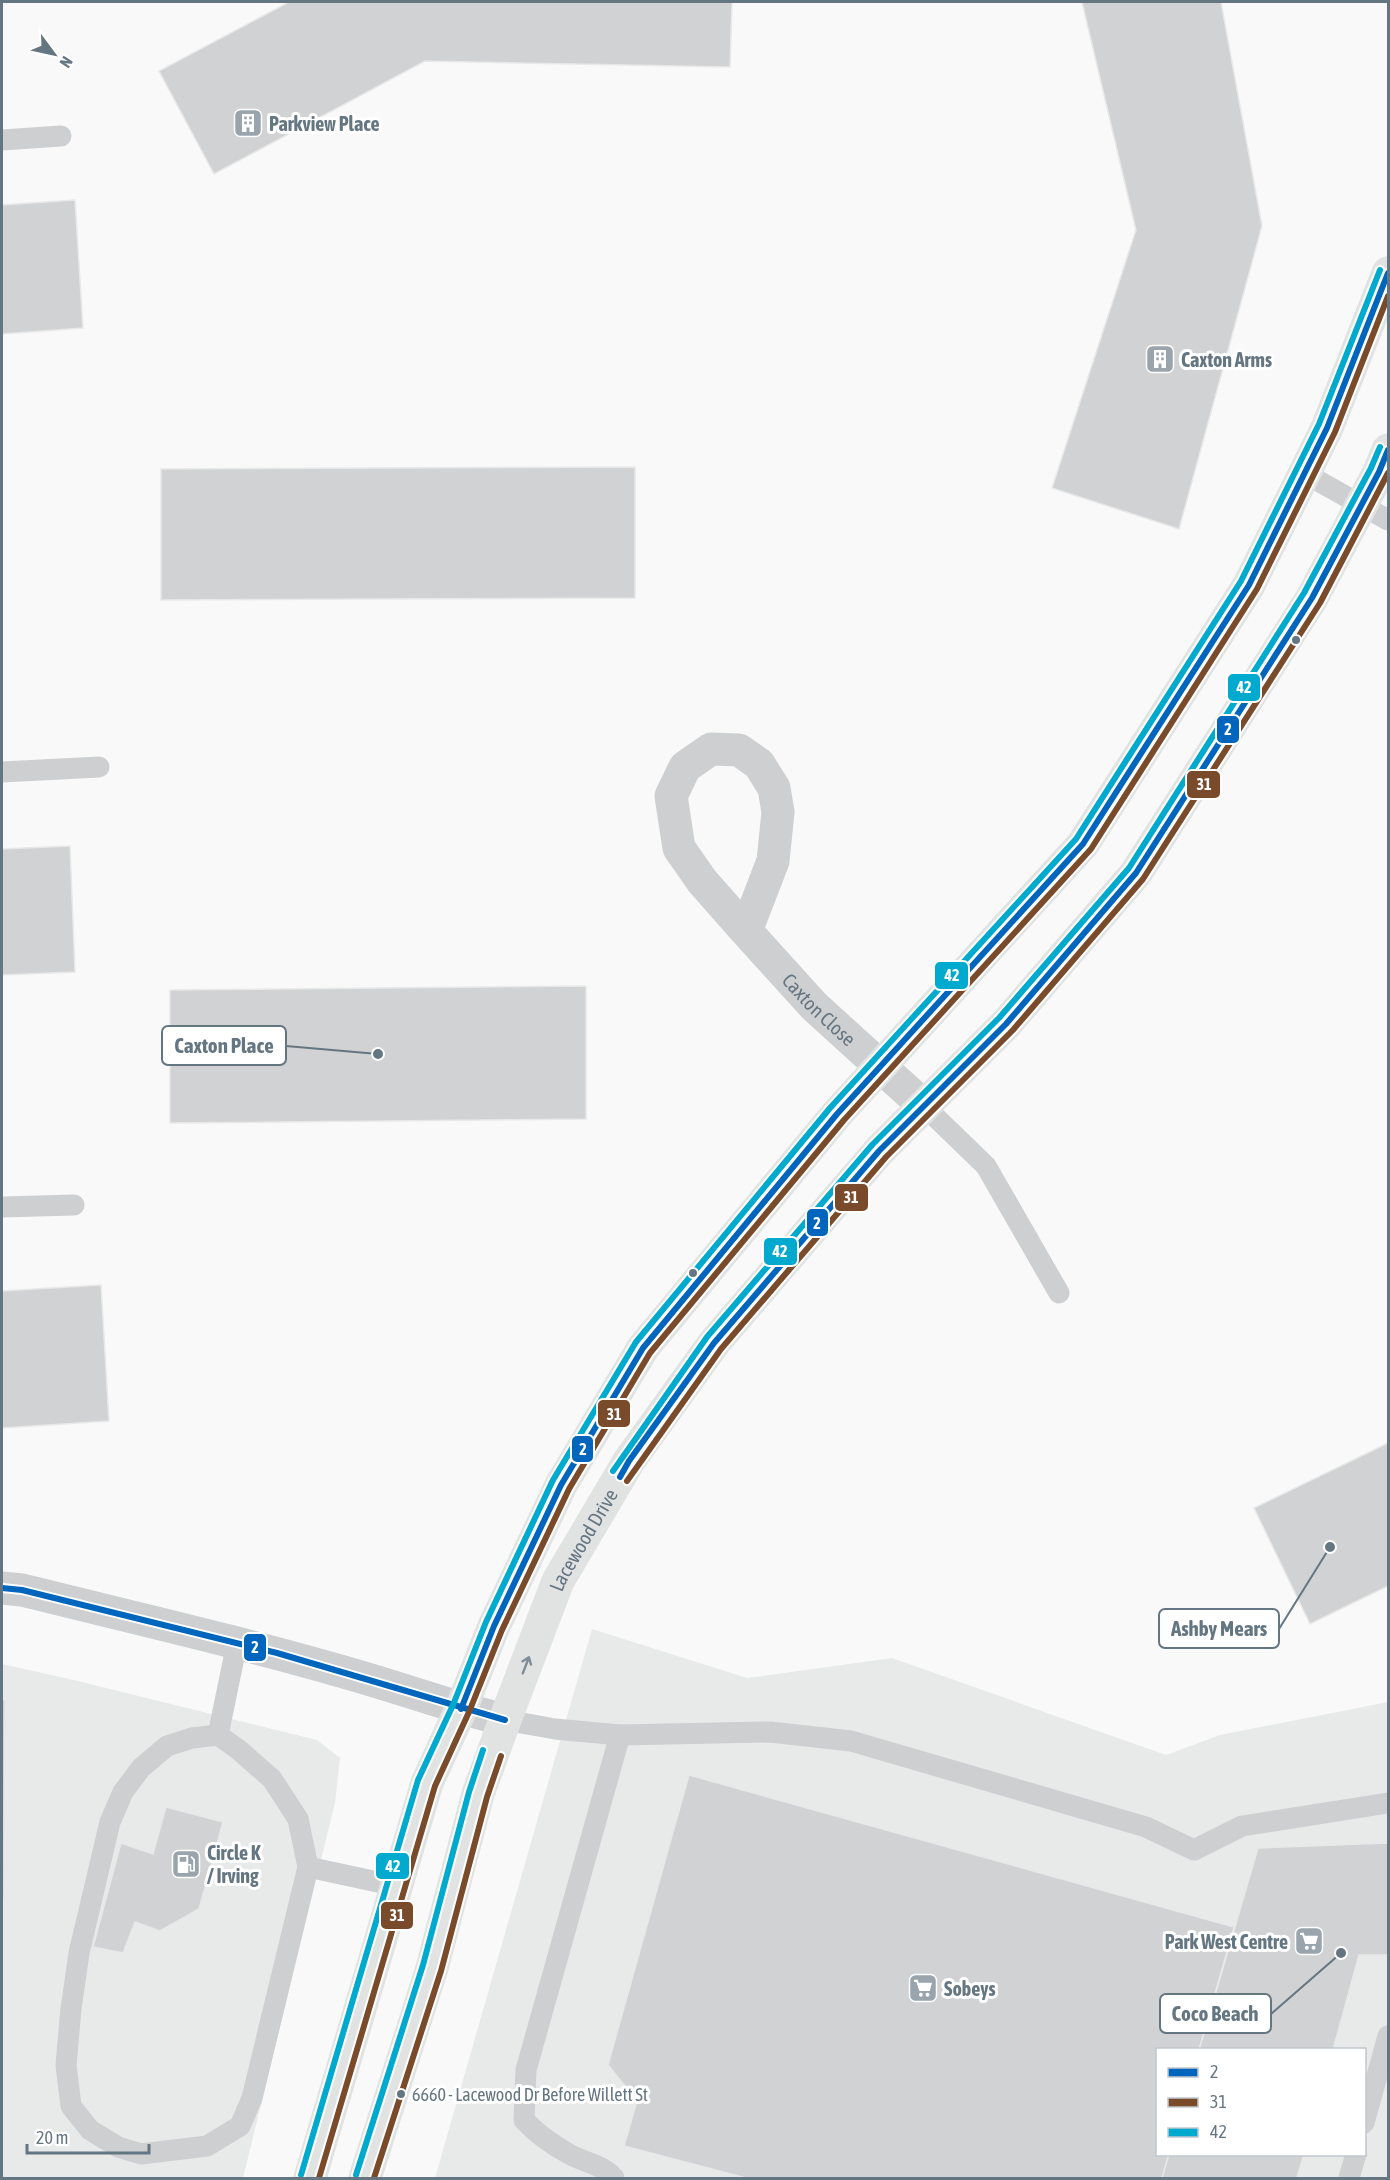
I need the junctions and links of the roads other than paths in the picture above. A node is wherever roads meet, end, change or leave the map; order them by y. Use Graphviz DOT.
graph roads {
  1 [pos="62,136"];
  2 [pos="2,140"];
  3 [pos="1389,273"];
  4 [pos="1389,450"];
  5 [pos="1304,473"];
  6 [pos="1375,513"];
  7 [pos="99,767"];
  8 [pos="2,772"];
  9 [pos="746,931"];
  10 [pos="880,1067"];
  11 [pos="924,1106"];
  12 [pos="74,1205"];
  13 [pos="2,1207"];
  14 [pos="1059,1293"];
  15 [pos="2,1588"];
  16 [pos="237,1643"];
  17 [pos="461,1709"];
  18 [pos="505,1720"];
  19 [pos="218,1735"];
  20 [pos="621,1735"];
  21 [pos="1389,1803"];
  22 [pos="308,1867"];
  23 [pos="396,1886"];
  24 [pos="1389,2036"];
  25 [pos="1366,2119"];
  26 [pos="1355,2156"];
  27 [pos="310,2178"];
  28 [pos="365,2178"];
  29 [pos="614,2178"];
  30 [pos="1349,2178"];
  1 -- 2 [label="lane"];
  3 -- 5 [label="main road"];
  4 -- 6 [label="main road, Lacewood Drive"];
  5 -- 6 [label="lane"];
  5 -- 10 [label="main road"];
  6 -- 11 [label="main road, Lacewood Drive"];
  7 -- 8 [label="lane"];
  9 -- 9 [label="street, Caxton Close"];
  9 -- 10 [label="street, Caxton Close"];
  10 -- 11 [label="street, Caxton Close"];
  10 -- 17 [label="main road"];
  11 -- 14 [label="lane"];
  18 -- 11 [label="main road, Lacewood Drive, one-way"];
  12 -- 13 [label="lane"];
  15 -- 16 [label="street"];
  16 -- 17 [label="street"];
  16 -- 19 [label="lane"];
  17 -- 18 [label="street"];
  17 -- 23 [label="main road"];
  18 -- 20 [label="lane"];
  18 -- 28 [label="main road, Lacewood Drive"];
  19 -- 22 [label="lane"];
  19 -- 22 [label="lane"];
  20 -- 21 [label="lane"];
  20 -- 29 [label="lane"];
  22 -- 23 [label="lane"];
  23 -- 27 [label="main road"];
  24 -- 25 [label="lane"];
  26 -- 30 [label="lane"];
}
